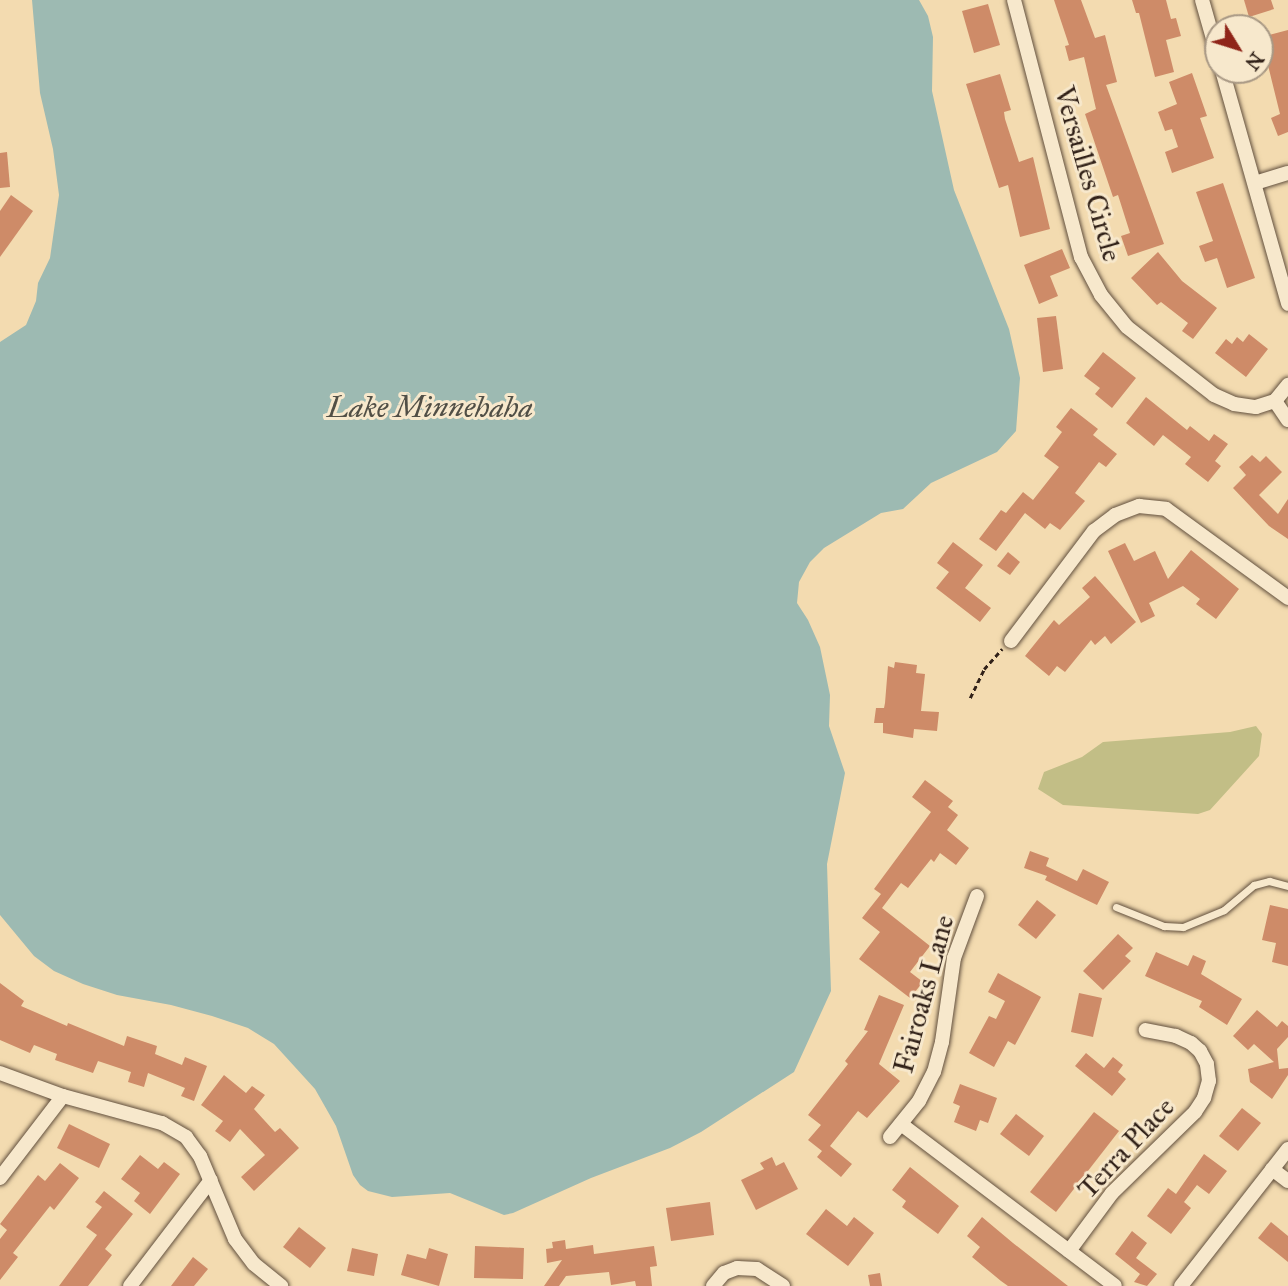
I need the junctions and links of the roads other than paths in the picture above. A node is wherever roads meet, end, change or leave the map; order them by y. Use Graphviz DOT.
graph roads {
  1 [pos="1014,0"];
  2 [pos="1226,84"];
  3 [pos="1288,173"];
  4 [pos="1255,183"];
  5 [pos="1288,304"];
  6 [pos="1288,385"];
  7 [pos="1275,401"];
  8 [pos="1288,420"];
  9 [pos="1288,598"];
  10 [pos="1011,641"];
  11 [pos="1288,886"];
  12 [pos="977,896"];
  13 [pos="1116,907"];
  14 [pos="1146,1030"];
  15 [pos="0,1073"];
  16 [pos="63,1096"];
  17 [pos="901,1124"];
  18 [pos="890,1137"];
  19 [pos="1288,1149"];
  20 [pos="1272,1169"];
  21 [pos="0,1178"];
  22 [pos="211,1180"];
  23 [pos="1288,1181"];
  24 [pos="1069,1251"];
  25 [pos="130,1286"];
  26 [pos="281,1286"];
  27 [pos="713,1286"];
  28 [pos="783,1286"];
  29 [pos="1115,1286"];
  30 [pos="1181,1286"];
  1 -- 7 [label="street, Versailles Circle"];
  2 -- 4 [label="street"];
  3 -- 4 [label="street"];
  4 -- 5 [label="street"];
  6 -- 7 [label="street"];
  7 -- 8 [label="street"];
  9 -- 10 [label="street"];
  11 -- 13 [label="lane"];
  12 -- 17 [label="street, Fairoaks Lane"];
  14 -- 24 [label="street, Terra Place"];
  15 -- 16 [label="street"];
  16 -- 21 [label="street"];
  16 -- 22 [label="street"];
  17 -- 18 [label="street, Fairoaks Lane"];
  17 -- 24 [label="street"];
  19 -- 20 [label="street"];
  20 -- 23 [label="street"];
  20 -- 30 [label="street"];
  22 -- 25 [label="street"];
  22 -- 26 [label="street"];
  24 -- 29 [label="street"];
  27 -- 28 [label="street"];
}
